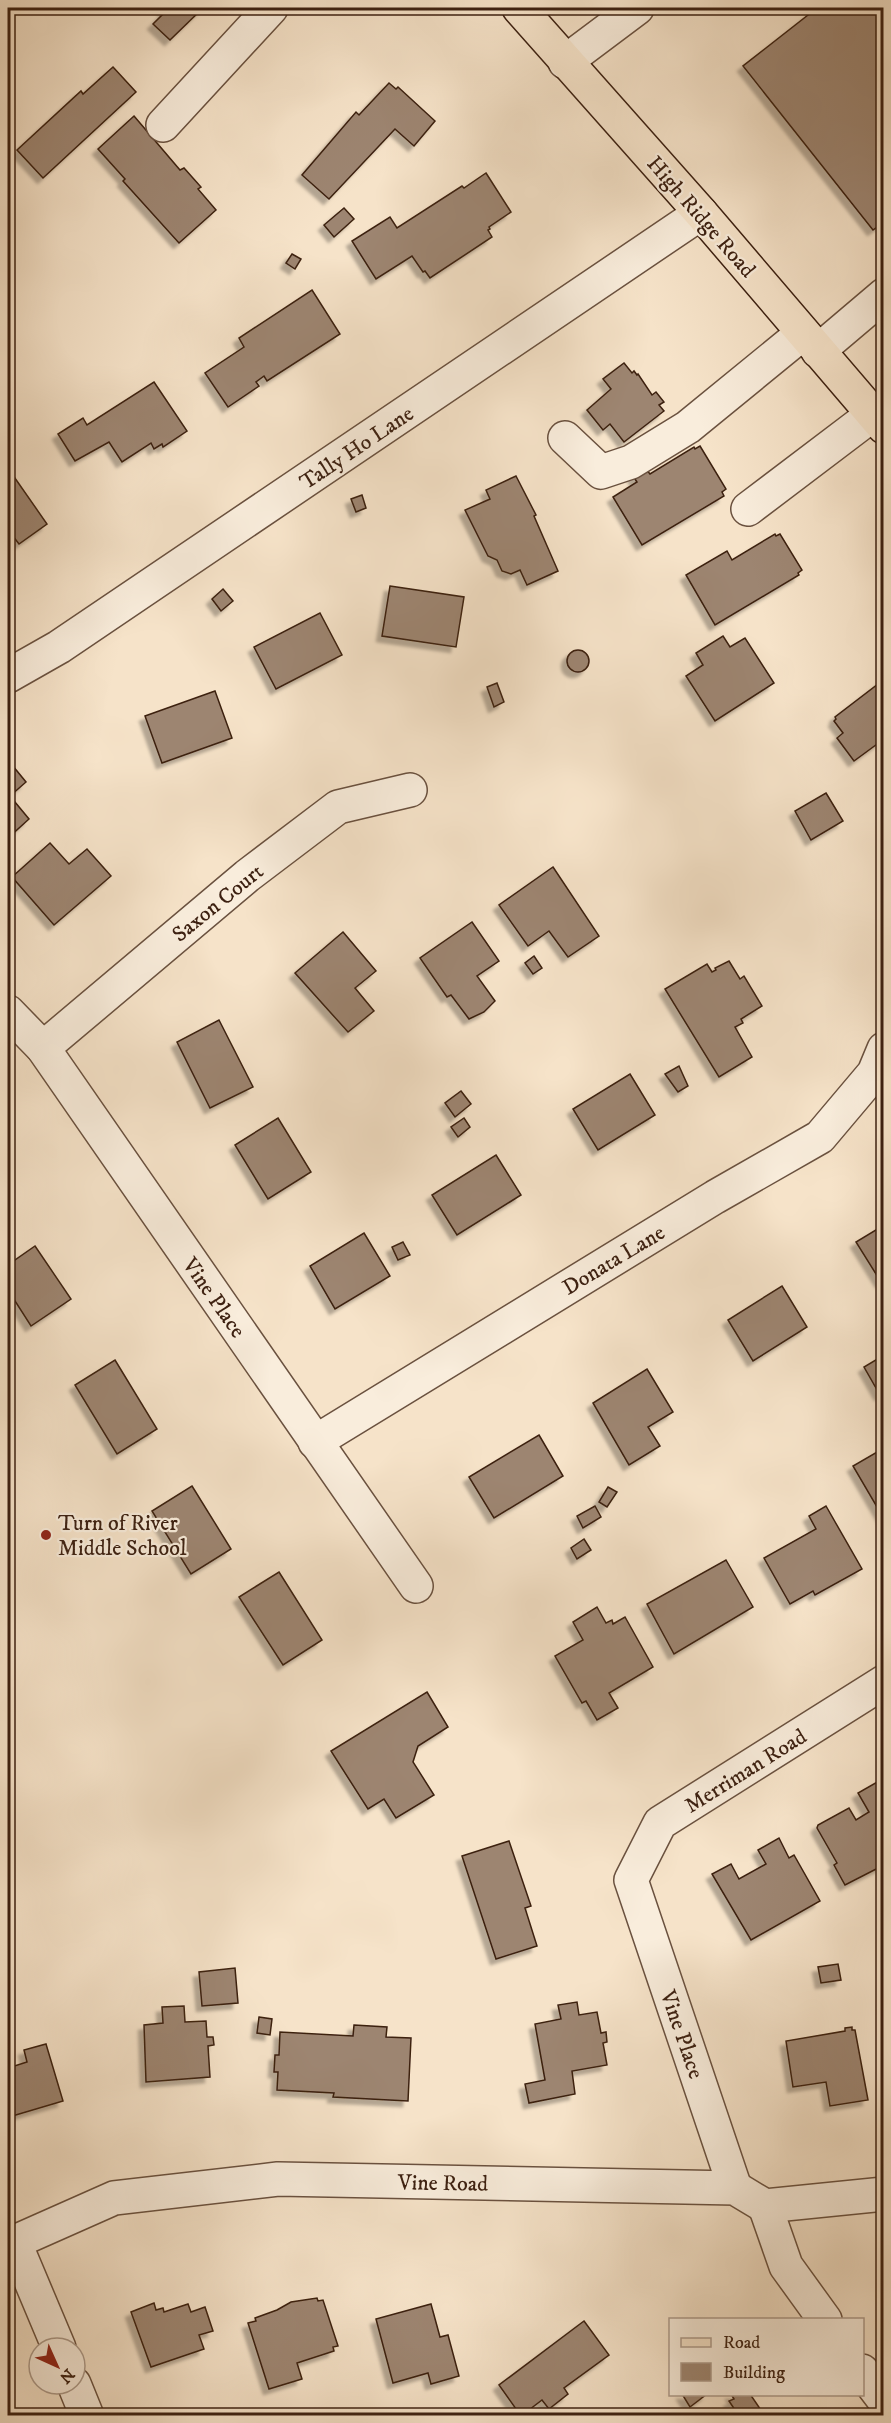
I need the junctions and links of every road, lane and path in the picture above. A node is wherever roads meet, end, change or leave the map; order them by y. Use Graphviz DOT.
graph roads {
  1 [pos="271,8"];
  2 [pos="519,8"];
  3 [pos="637,8"];
  4 [pos="565,62"];
  5 [pos="163,125"];
  6 [pos="701,213"];
  7 [pos="884,295"];
  8 [pos="811,342"];
  9 [pos="878,421"];
  10 [pos="565,438"];
  11 [pos="748,509"];
  12 [pos="8,676"];
  13 [pos="410,790"];
  14 [pos="8,1012"];
  15 [pos="43,1048"];
  16 [pos="884,1049"];
  17 [pos="315,1442"];
  18 [pos="416,1586"];
  19 [pos="884,1682"];
  20 [pos="631,1880"];
  21 [pos="735,2188"];
  22 [pos="884,2194"];
  23 [pos="765,2206"];
  24 [pos="11,2243"];
  25 [pos="824,2318"];
  26 [pos="54,2336"];
  27 [pos="864,2374"];
  28 [pos="79,2396"];
  29 [pos="884,2400"];
  30 [pos="87,2415"];
  1 -- 5 [label="street"];
  2 -- 4 [label="main road, High Ridge Road"];
  3 -- 4 [label="street"];
  4 -- 6 [label="main road, High Ridge Road"];
  6 -- 8 [label="main road, High Ridge Road"];
  6 -- 12 [label="street, Tally Ho Lane"];
  7 -- 8 [label="street"];
  8 -- 9 [label="main road, High Ridge Road"];
  8 -- 10 [label="street"];
  9 -- 11 [label="street"];
  13 -- 15 [label="street, Saxon Court"];
  14 -- 15 [label="street, Vine Place"];
  15 -- 17 [label="street, Vine Place"];
  16 -- 17 [label="street, Donata Lane"];
  17 -- 18 [label="street, Vine Place"];
  19 -- 20 [label="street, Merriman Road"];
  20 -- 21 [label="street, Vine Place"];
  21 -- 23 [label="street, Vine Road"];
  21 -- 24 [label="street, Vine Road"];
  22 -- 23 [label="street"];
  23 -- 25 [label="street"];
  24 -- 26 [label="street"];
  27 -- 29 [label="street"];
  28 -- 30 [label="street"];
}
